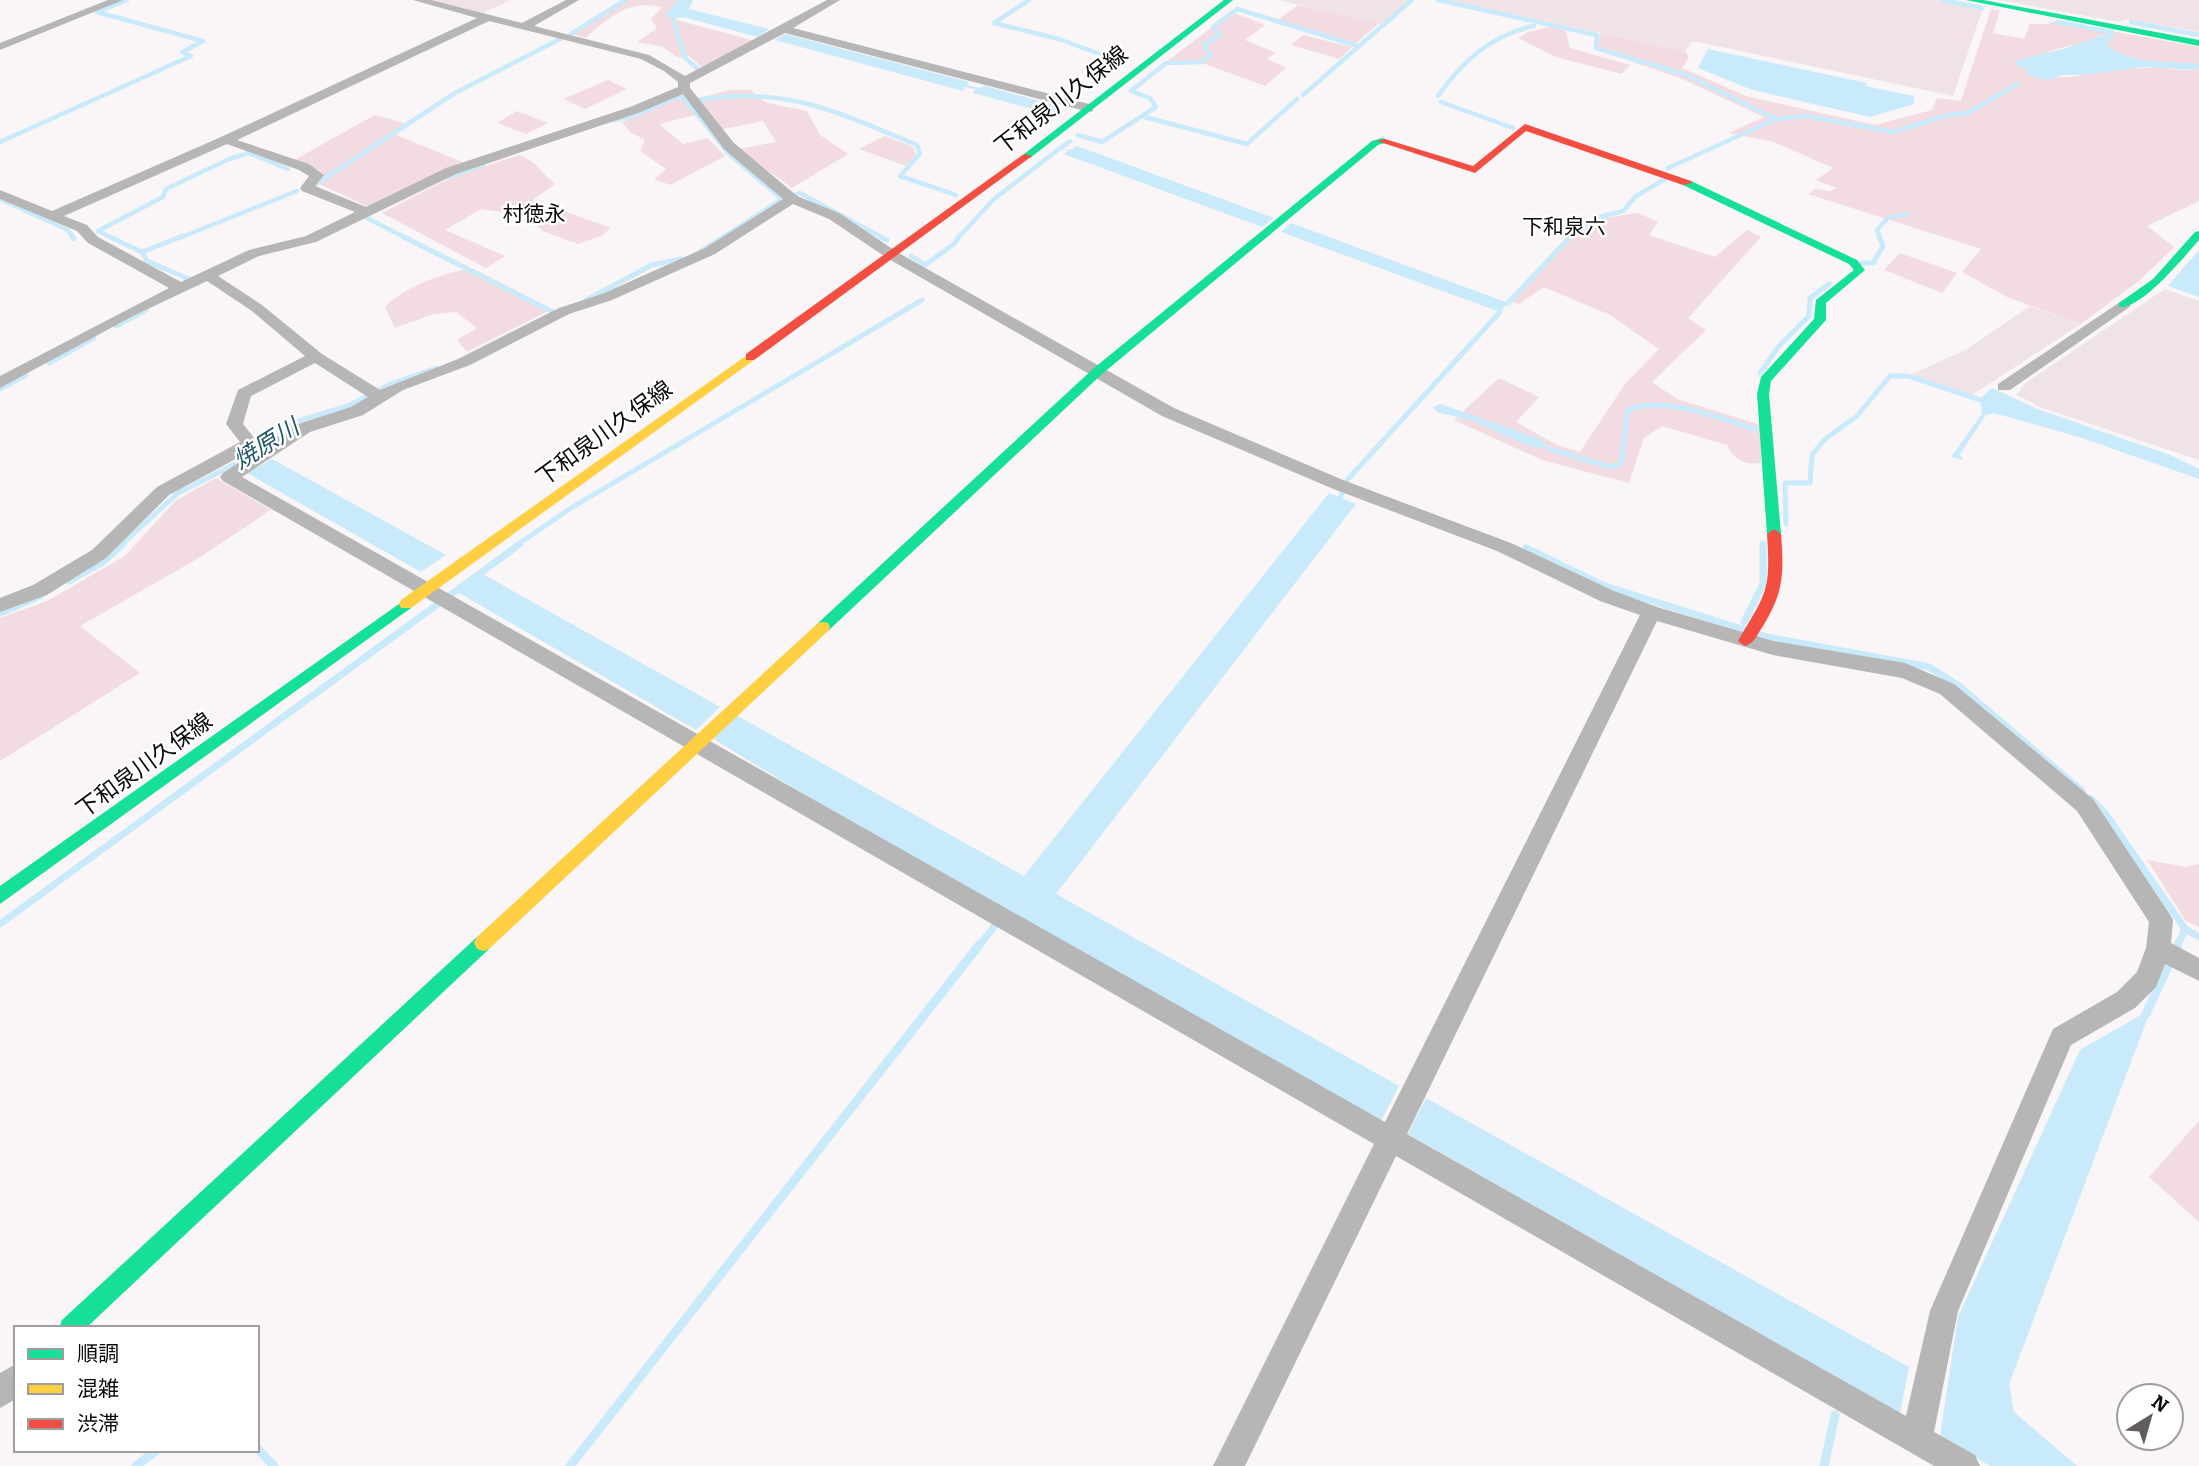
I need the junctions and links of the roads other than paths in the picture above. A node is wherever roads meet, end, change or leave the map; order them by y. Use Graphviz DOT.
graph roads {
  1 [pos="118,0"];
  2 [pos="418,0"];
  3 [pos="575,0"];
  4 [pos="835,0"];
  5 [pos="1229,0"];
  6 [pos="1970,0"];
  7 [pos="489,17"];
  8 [pos="525,26"];
  9 [pos="776,33"];
  10 [pos="2199,43"];
  11 [pos="0,47"];
  12 [pos="690,92"];
  13 [pos="1088,108"];
  14 [pos="226,140"];
  15 [pos="0,194"];
  16 [pos="790,196"];
  17 [pos="367,212"];
  18 [pos="54,215"];
  19 [pos="2199,234"];
  20 [pos="892,256"];
  21 [pos="199,282"];
  22 [pos="2123,305"];
  23 [pos="316,357"];
  24 [pos="1098,370"];
  25 [pos="0,383"];
  26 [pos="2004,387"];
  27 [pos="372,393"];
  28 [pos="428,590"];
  29 [pos="0,606"];
  30 [pos="1651,612"];
  31 [pos="1750,634"];
  32 [pos="705,736"];
  33 [pos="0,897"];
  34 [pos="2158,947"];
  35 [pos="2192,967"];
  36 [pos="1402,1118"];
  37 [pos="72,1326"];
  38 [pos="14,1381"];
  39 [pos="0,1393"];
  40 [pos="1922,1412"];
  41 [pos="1229,1466"];
  42 [pos="1964,1466"];
  1 -- 11 [label="street"];
  2 -- 7 [label="street"];
  3 -- 8 [label="street"];
  4 -- 9 [label="street"];
  5 -- 13 [label="street, 下和泉川久保線"];
  6 -- 10 [label="street"];
  7 -- 8 [label="street"];
  7 -- 14 [label="street"];
  8 -- 12 [label="street"];
  9 -- 12 [label="street"];
  9 -- 13 [label="street"];
  12 -- 16 [label="street"];
  12 -- 17 [label="street"];
  13 -- 20 [label="street, 下和泉川久保線"];
  14 -- 17 [label="street"];
  14 -- 18 [label="street"];
  15 -- 18 [label="street"];
  16 -- 20 [label="street"];
  16 -- 27 [label="street"];
  17 -- 21 [label="street"];
  18 -- 21 [label="street"];
  19 -- 22 [label="street"];
  20 -- 24 [label="street"];
  20 -- 28 [label="street, 下和泉川久保線"];
  21 -- 23 [label="street"];
  21 -- 25 [label="street"];
  22 -- 26 [label="street"];
  23 -- 27 [label="street"];
  23 -- 29 [label="street"];
  24 -- 30 [label="street"];
  24 -- 31 [label="street"];
  24 -- 32 [label="street"];
  27 -- 28 [label="street"];
  28 -- 32 [label="street"];
  28 -- 33 [label="street, 下和泉川久保線"];
  30 -- 31 [label="street"];
  30 -- 36 [label="street"];
  31 -- 34 [label="street"];
  32 -- 36 [label="street"];
  32 -- 37 [label="street"];
  34 -- 35 [label="street"];
  34 -- 40 [label="street"];
  36 -- 40 [label="street"];
  36 -- 41 [label="street"];
  38 -- 39 [label="street"];
  40 -- 42 [label="street"];
}
